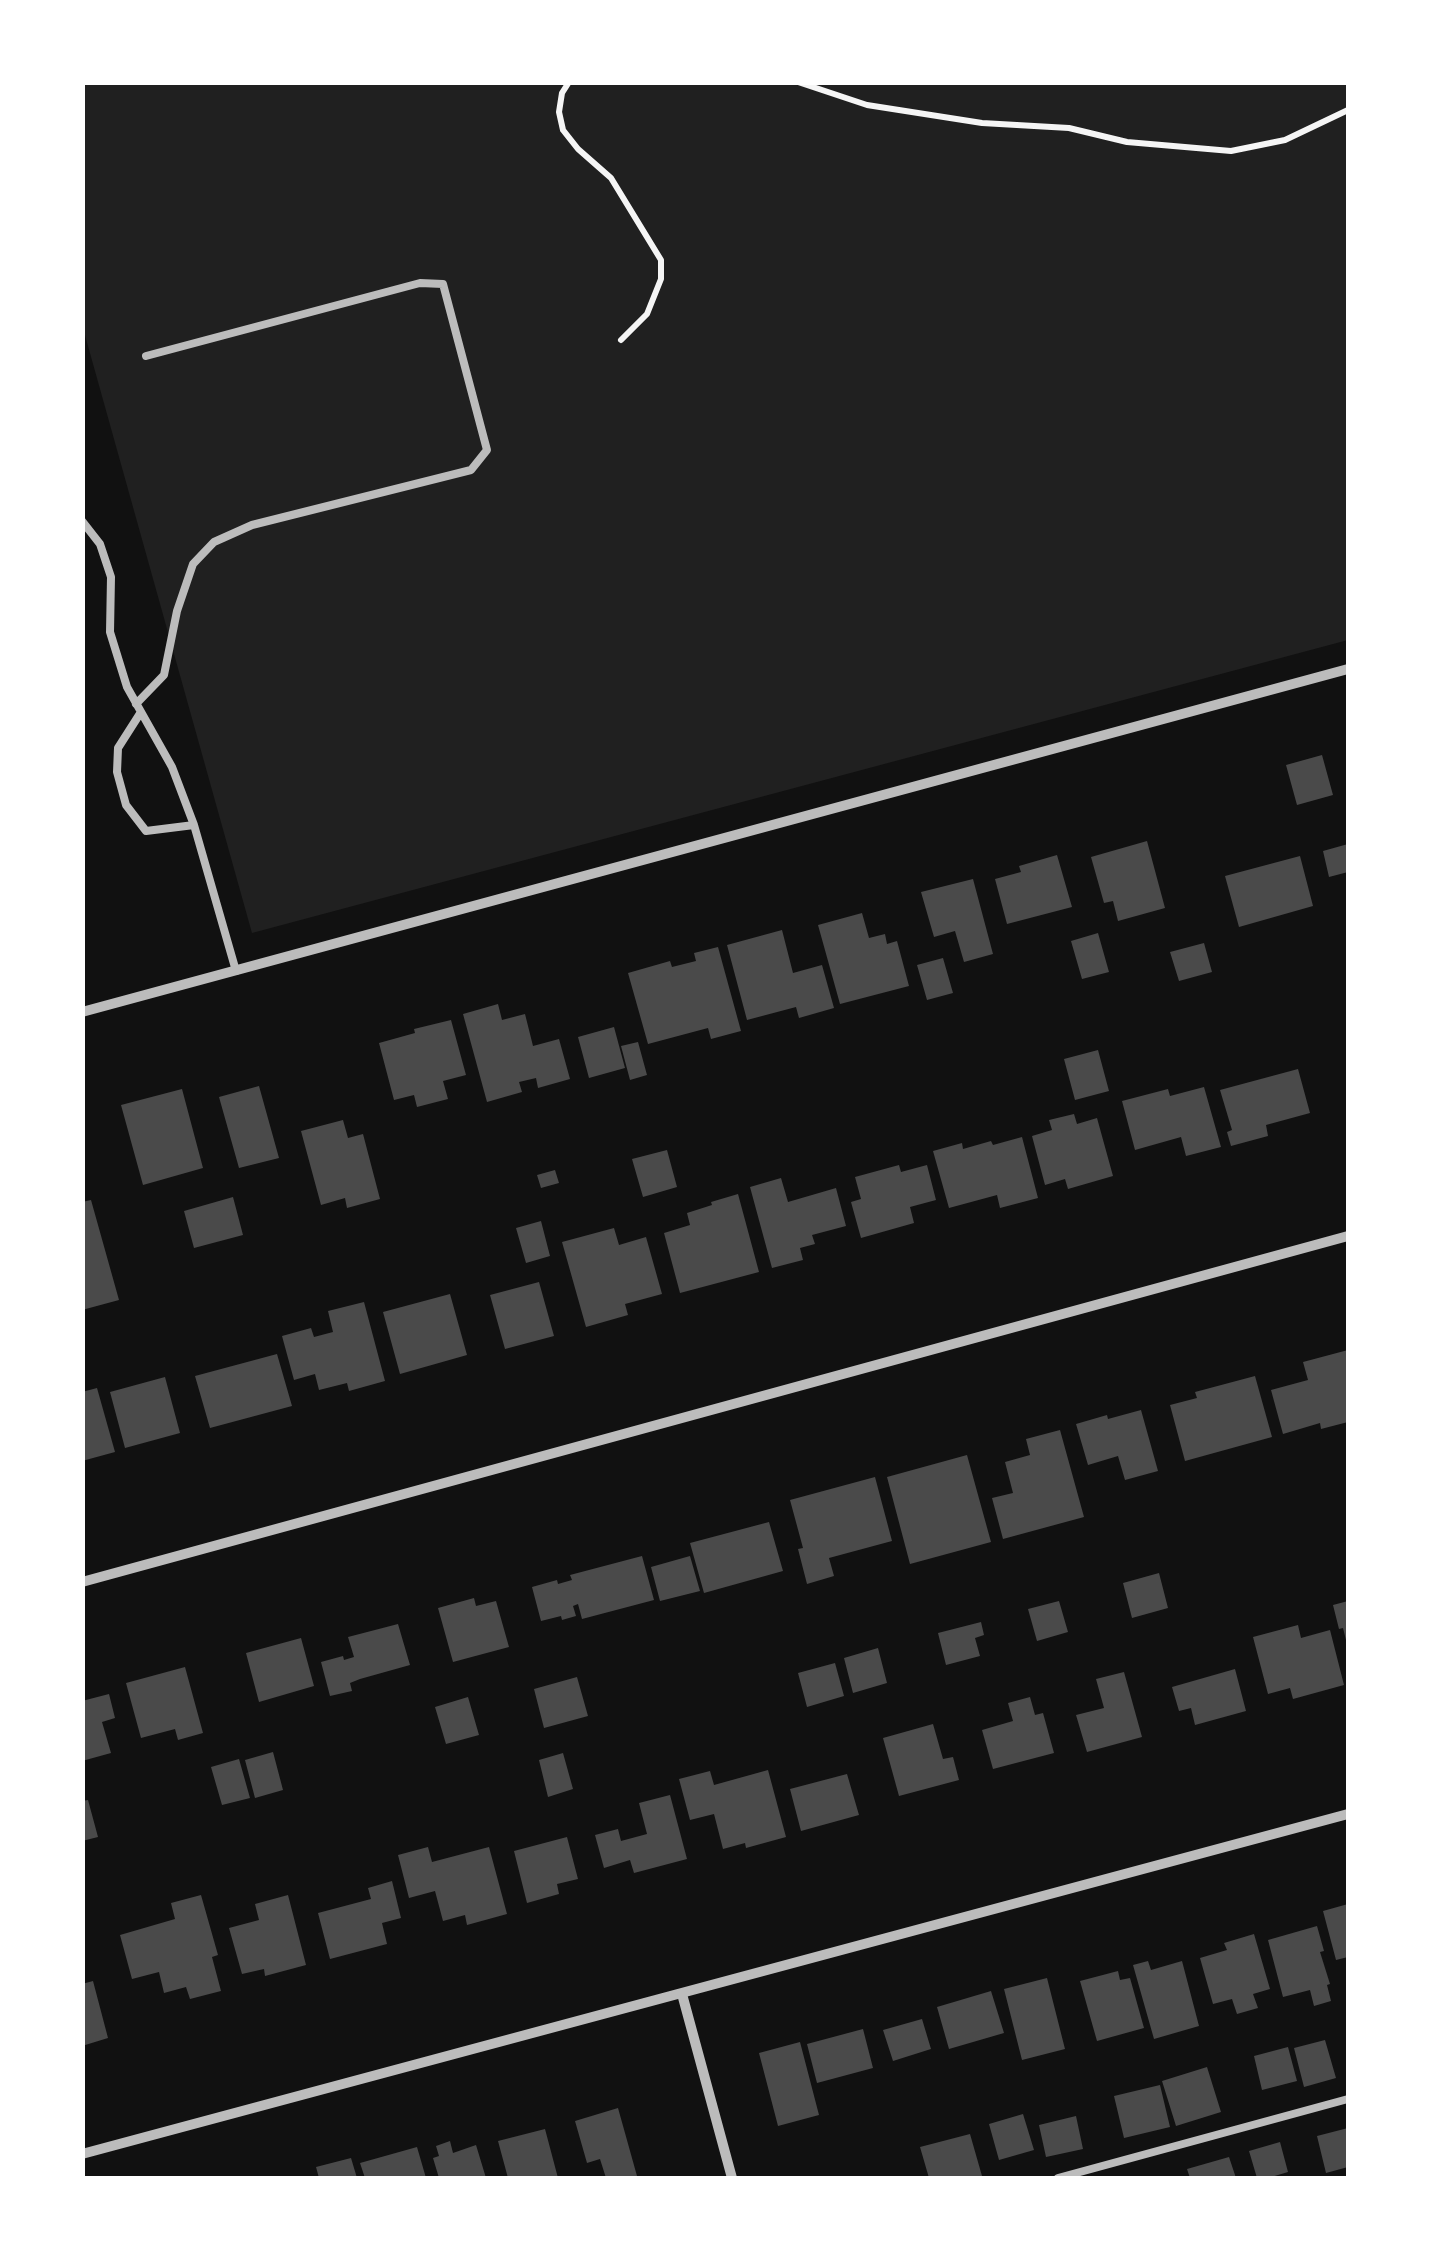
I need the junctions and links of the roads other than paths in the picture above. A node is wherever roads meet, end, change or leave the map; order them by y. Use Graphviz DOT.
graph roads {
  1 [pos="146,356"];
  2 [pos="82,522"];
  3 [pos="1348,669"];
  4 [pos="139,708"];
  5 [pos="194,825"];
  6 [pos="236,971"];
  7 [pos="82,1012"];
  8 [pos="1348,1236"];
  9 [pos="82,1582"];
  10 [pos="1348,1814"];
  11 [pos="682,1994"];
  12 [pos="1348,2099"];
  13 [pos="82,2154"];
  14 [pos="732,2178"];
  15 [pos="1058,2178"];
  1 -- 4 [label="lane"];
  2 -- 4 [label="lane"];
  3 -- 6 [label="street"];
  4 -- 5 [label="lane"];
  4 -- 5 [label="lane"];
  5 -- 6 [label="lane"];
  6 -- 7 [label="street"];
  8 -- 9 [label="street"];
  10 -- 11 [label="street"];
  11 -- 13 [label="street"];
  11 -- 14 [label="street"];
  12 -- 15 [label="lane"];
}
